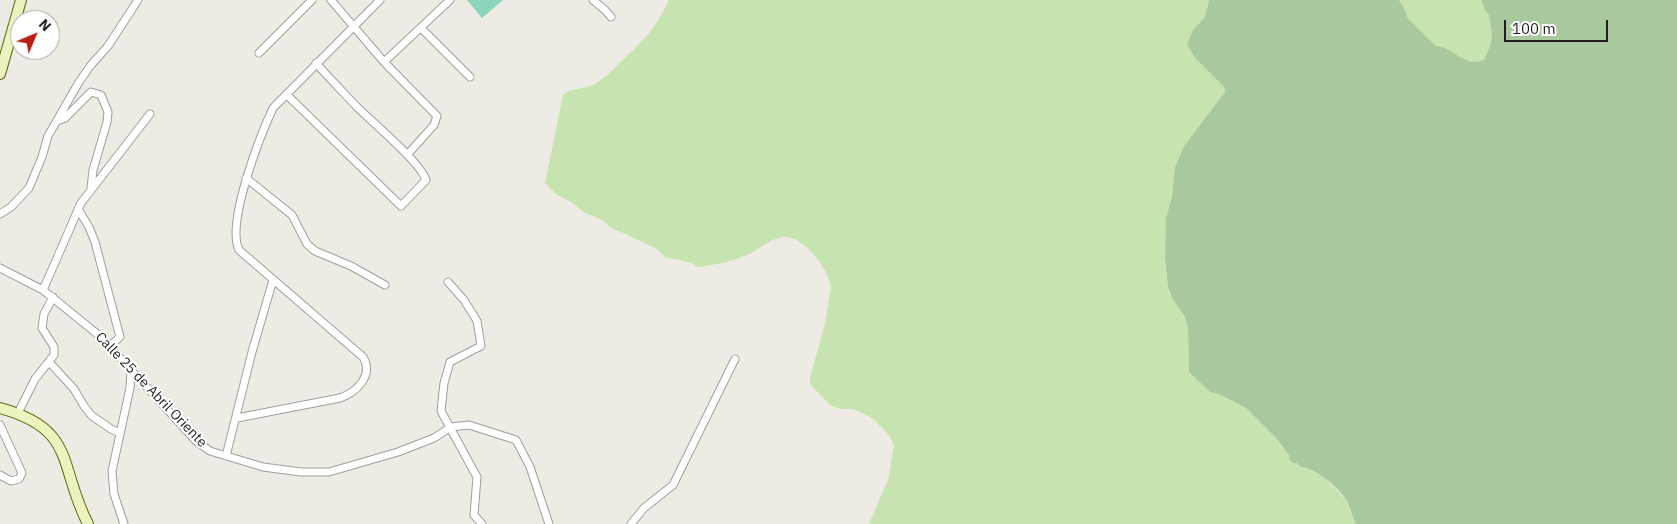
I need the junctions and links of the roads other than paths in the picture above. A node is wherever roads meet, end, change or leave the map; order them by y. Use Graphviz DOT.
graph roads {
  1 [pos="21,0"];
  2 [pos="138,0"];
  3 [pos="312,0"];
  4 [pos="331,0"];
  5 [pos="380,0"];
  6 [pos="450,0"];
  7 [pos="593,0"];
  8 [pos="611,17"];
  9 [pos="354,26"];
  10 [pos="421,28"];
  11 [pos="259,53"];
  12 [pos="384,62"];
  13 [pos="316,63"];
  14 [pos="0,74"];
  15 [pos="470,77"];
  16 [pos="287,95"];
  17 [pos="150,114"];
  18 [pos="57,121"];
  19 [pos="407,155"];
  20 [pos="246,178"];
  21 [pos="91,189"];
  22 [pos="78,209"];
  23 [pos="0,214"];
  24 [pos="0,268"];
  25 [pos="273,280"];
  26 [pos="448,282"];
  27 [pos="385,284"];
  28 [pos="43,290"];
  29 [pos="54,297"];
  30 [pos="110,346"];
  31 [pos="735,359"];
  32 [pos="50,363"];
  33 [pos="131,371"];
  34 [pos="0,408"];
  35 [pos="18,413"];
  36 [pos="237,418"];
  37 [pos="0,425"];
  38 [pos="451,427"];
  39 [pos="120,433"];
  40 [pos="226,456"];
  41 [pos="0,475"];
  42 [pos="88,524"];
  43 [pos="124,524"];
  44 [pos="482,524"];
  45 [pos="549,524"];
  46 [pos="631,524"];
  1 -- 14 [label="main road"];
  2 -- 18 [label="street"];
  3 -- 11 [label="street"];
  4 -- 9 [label="street"];
  5 -- 9 [label="street"];
  6 -- 10 [label="street"];
  7 -- 8 [label="street"];
  9 -- 12 [label="street"];
  9 -- 13 [label="street"];
  10 -- 12 [label="street"];
  10 -- 15 [label="street"];
  12 -- 19 [label="street"];
  13 -- 16 [label="street"];
  13 -- 19 [label="street"];
  16 -- 19 [label="street"];
  16 -- 20 [label="street"];
  17 -- 21 [label="street"];
  18 -- 21 [label="street"];
  18 -- 23 [label="street"];
  20 -- 25 [label="street"];
  20 -- 27 [label="street"];
  21 -- 22 [label="street"];
  22 -- 28 [label="street"];
  22 -- 30 [label="street"];
  24 -- 28 [label="street, Calle 25 de Abril Oriente"];
  25 -- 36 [label="street"];
  25 -- 36 [label="street"];
  26 -- 38 [label="street"];
  28 -- 29 [label="street, Calle 25 de Abril Oriente"];
  29 -- 30 [label="street, Calle 25 de Abril Oriente"];
  29 -- 32 [label="street"];
  30 -- 33 [label="street, Calle 25 de Abril Oriente"];
  31 -- 46 [label="street"];
  32 -- 35 [label="street"];
  32 -- 39 [label="street"];
  33 -- 39 [label="street"];
  33 -- 40 [label="street, Calle 25 de Abril Oriente"];
  34 -- 35 [label="main road"];
  35 -- 42 [label="main road"];
  36 -- 40 [label="street"];
  37 -- 41 [label="street"];
  38 -- 40 [label="street, Calle 25 de Abril Oriente"];
  38 -- 44 [label="street"];
  38 -- 45 [label="street"];
  39 -- 43 [label="street"];
}
